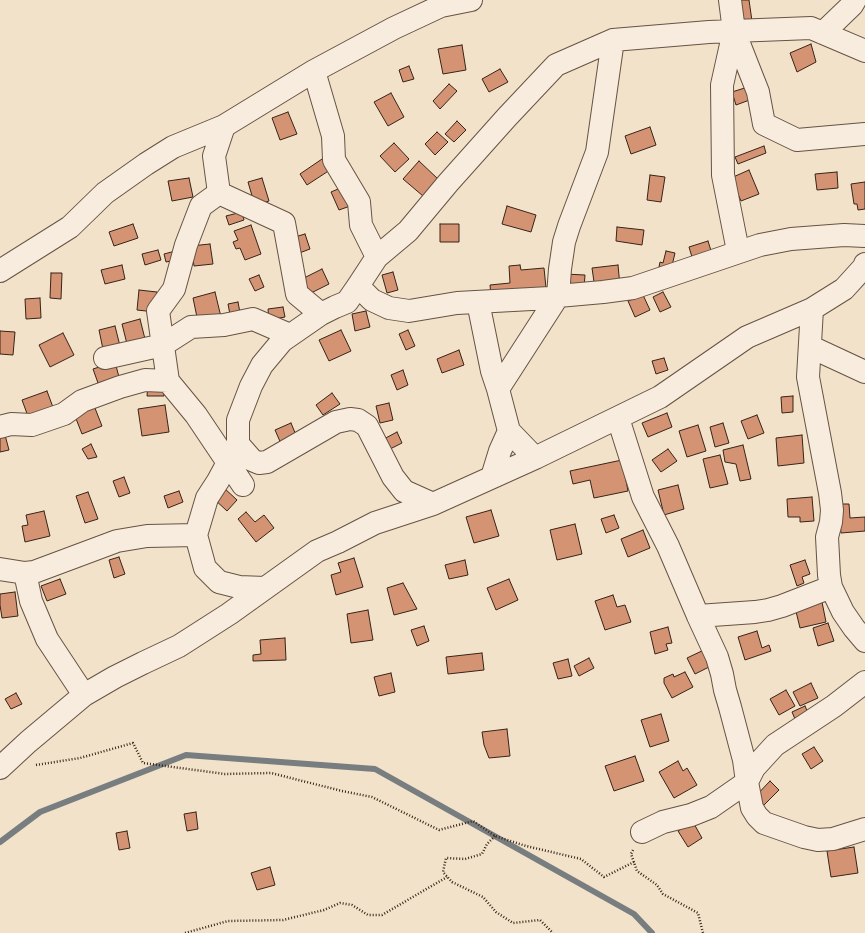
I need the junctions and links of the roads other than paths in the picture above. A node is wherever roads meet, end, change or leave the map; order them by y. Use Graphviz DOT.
graph roads {
  1 [pos="472,0"];
  2 [pos="730,0"];
  3 [pos="855,0"];
  4 [pos="734,31"];
  5 [pos="822,32"];
  6 [pos="613,40"];
  7 [pos="865,51"];
  8 [pos="314,71"];
  9 [pos="224,126"];
  10 [pos="865,134"];
  11 [pos="219,193"];
  12 [pos="865,236"];
  13 [pos="738,251"];
  14 [pos="377,257"];
  15 [pos="865,264"];
  16 [pos="0,271"];
  17 [pos="358,286"];
  18 [pos="558,296"];
  19 [pos="478,302"];
  20 [pos="812,309"];
  21 [pos="321,314"];
  22 [pos="290,335"];
  23 [pos="163,345"];
  24 [pos="811,347"];
  25 [pos="105,358"];
  26 [pos="865,372"];
  27 [pos="168,381"];
  28 [pos="498,389"];
  29 [pos="618,418"];
  30 [pos="0,427"];
  31 [pos="508,431"];
  32 [pos="233,453"];
  33 [pos="535,458"];
  34 [pos="492,478"];
  35 [pos="243,486"];
  36 [pos="433,504"];
  37 [pos="196,535"];
  38 [pos="0,569"];
  39 [pos="25,573"];
  40 [pos="831,587"];
  41 [pos="265,588"];
  42 [pos="698,616"];
  43 [pos="865,641"];
  44 [pos="865,682"];
  45 [pos="84,695"];
  46 [pos="0,768"];
  47 [pos="747,782"];
  48 [pos="865,829"];
  49 [pos="642,832"];
  1 -- 8 [label="street"];
  2 -- 4 [label="street"];
  3 -- 5 [label="street"];
  4 -- 5 [label="street"];
  4 -- 6 [label="street"];
  4 -- 10 [label="street"];
  4 -- 13 [label="street"];
  5 -- 7 [label="street"];
  6 -- 14 [label="street"];
  6 -- 18 [label="street"];
  8 -- 9 [label="street"];
  8 -- 14 [label="street"];
  9 -- 11 [label="street"];
  9 -- 16 [label="street"];
  11 -- 21 [label="street"];
  11 -- 23 [label="street"];
  12 -- 13 [label="street"];
  13 -- 18 [label="street"];
  14 -- 17 [label="street"];
  15 -- 20 [label="street"];
  17 -- 19 [label="street"];
  17 -- 21 [label="street"];
  18 -- 19 [label="street"];
  18 -- 28 [label="street"];
  19 -- 28 [label="street"];
  20 -- 24 [label="street"];
  20 -- 29 [label="street"];
  21 -- 22 [label="street"];
  22 -- 23 [label="street"];
  22 -- 32 [label="street"];
  23 -- 25 [label="street"];
  23 -- 27 [label="street"];
  24 -- 26 [label="street"];
  24 -- 40 [label="street"];
  27 -- 30 [label="street"];
  27 -- 32 [label="street"];
  28 -- 31 [label="street"];
  29 -- 33 [label="street"];
  29 -- 42 [label="street"];
  31 -- 33 [label="street"];
  31 -- 34 [label="street"];
  32 -- 35 [label="street"];
  32 -- 36 [label="street"];
  32 -- 37 [label="street"];
  33 -- 34 [label="street"];
  34 -- 36 [label="street"];
  36 -- 41 [label="street"];
  37 -- 39 [label="street"];
  37 -- 41 [label="street"];
  38 -- 39 [label="street"];
  39 -- 45 [label="street"];
  40 -- 42 [label="street"];
  40 -- 43 [label="street"];
  41 -- 45 [label="street"];
  42 -- 47 [label="street"];
  44 -- 47 [label="street"];
  45 -- 46 [label="street"];
  47 -- 48 [label="street"];
  47 -- 49 [label="street"];
}
